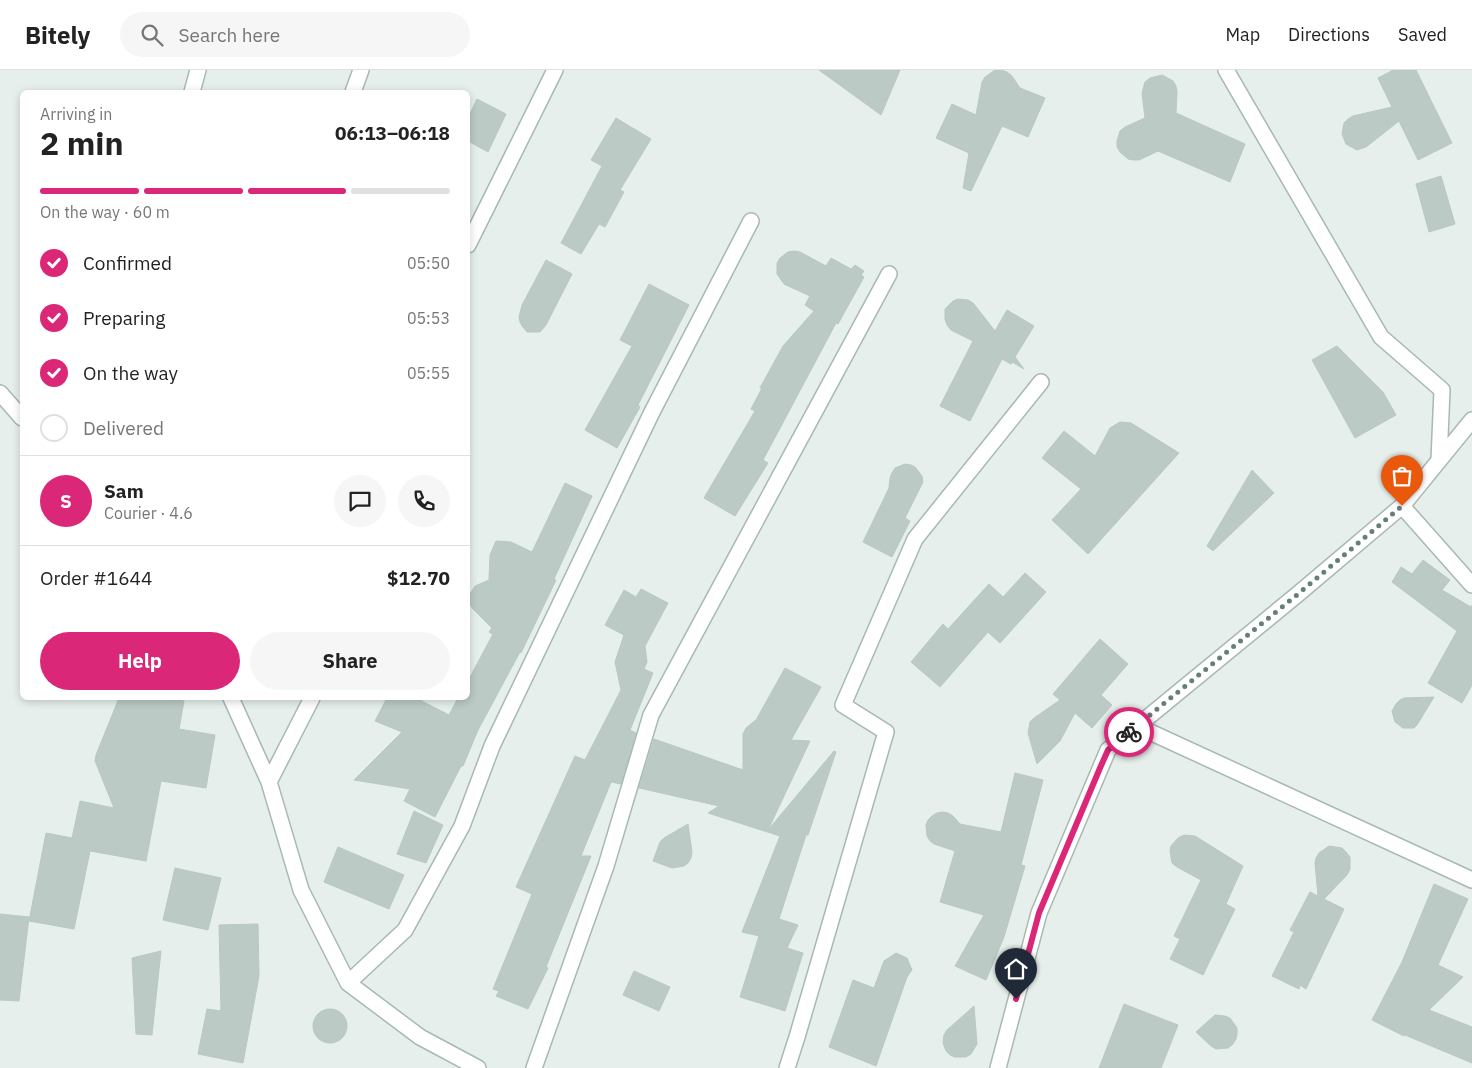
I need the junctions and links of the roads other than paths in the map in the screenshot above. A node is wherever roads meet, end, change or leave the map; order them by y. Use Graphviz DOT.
graph roads {
  1 [pos="198,70"];
  2 [pos="361,70"];
  3 [pos="555,70"];
  4 [pos="1226,70"];
  5 [pos="193,90"];
  6 [pos="354,90"];
  7 [pos="751,222"];
  8 [pos="470,241"];
  9 [pos="889,274"];
  10 [pos="1041,382"];
  11 [pos="0,393"];
  12 [pos="20,416"];
  13 [pos="1472,420"];
  14 [pos="1439,460"];
  15 [pos="1402,506"];
  16 [pos="1472,585"];
  17 [pos="232,700"];
  18 [pos="311,700"];
  19 [pos="1137,726"];
  20 [pos="269,782"];
  21 [pos="1472,880"];
  22 [pos="348,983"];
  23 [pos="478,1068"];
  24 [pos="534,1068"];
  25 [pos="786,1068"];
  26 [pos="998,1068"];
  1 -- 5 [label="street"];
  2 -- 6 [label="street"];
  3 -- 8 [label="street"];
  4 -- 14 [label="street"];
  7 -- 22 [label="street"];
  9 -- 24 [label="street"];
  10 -- 25 [label="street"];
  11 -- 12 [label="street"];
  13 -- 14 [label="street"];
  14 -- 15 [label="street"];
  15 -- 16 [label="street"];
  15 -- 19 [label="street"];
  17 -- 20 [label="street"];
  18 -- 20 [label="street"];
  19 -- 21 [label="street"];
  19 -- 26 [label="street"];
  20 -- 22 [label="street"];
  22 -- 23 [label="street"];
}
